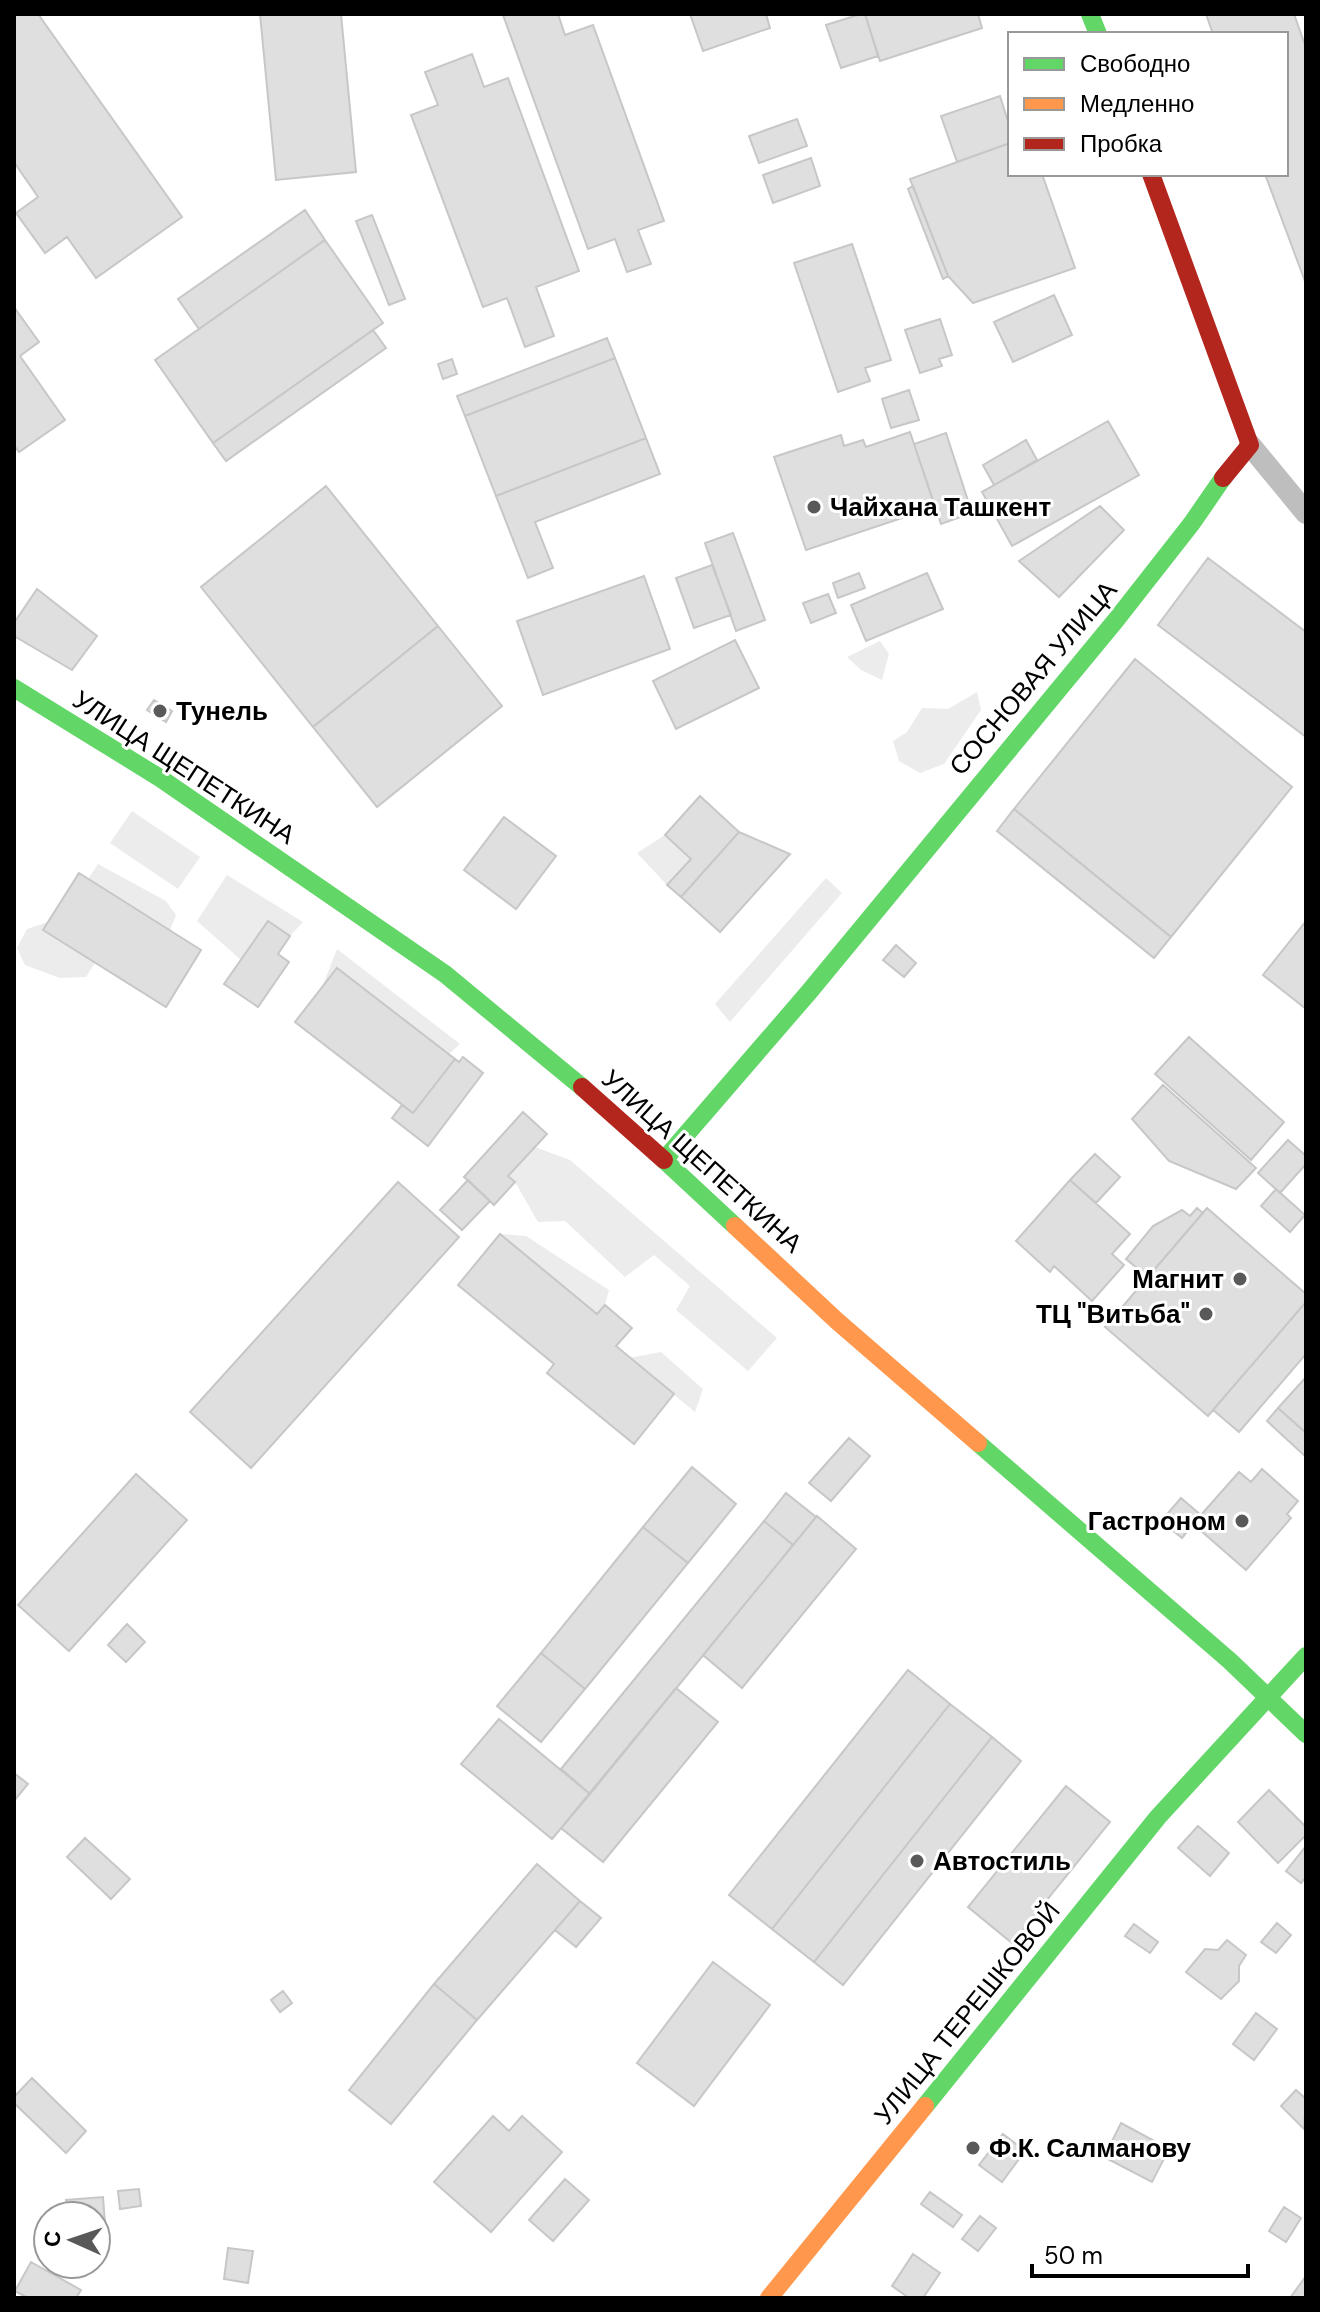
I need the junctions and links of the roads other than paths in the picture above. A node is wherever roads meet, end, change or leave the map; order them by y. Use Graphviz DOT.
graph roads {
  1 [pos="1152,176"];
  2 [pos="1250,445"];
  3 [pos="1306,513"];
  4 [pos="14,688"];
  5 [pos="664,1160"];
  6 [pos="1306,1656"];
  7 [pos="1267,1699"];
  8 [pos="1306,1734"];
  9 [pos="769,2298"];
  1 -- 2 [label="main road"];
  2 -- 3 [label="street"];
  2 -- 5 [label="main road, СОСНОВАЯ УЛИЦА"];
  4 -- 5 [label="main road, УЛИЦА ЩЕПЕТКИНА"];
  5 -- 7 [label="main road, УЛИЦА ЩЕПЕТКИНА"];
  6 -- 7 [label="main road, УЛИЦА ТЕРЕШКОВОЙ"];
  7 -- 8 [label="main road, УЛИЦА ЩЕПЕТКИНА"];
  7 -- 9 [label="main road, УЛИЦА ТЕРЕШКОВОЙ"];
}
